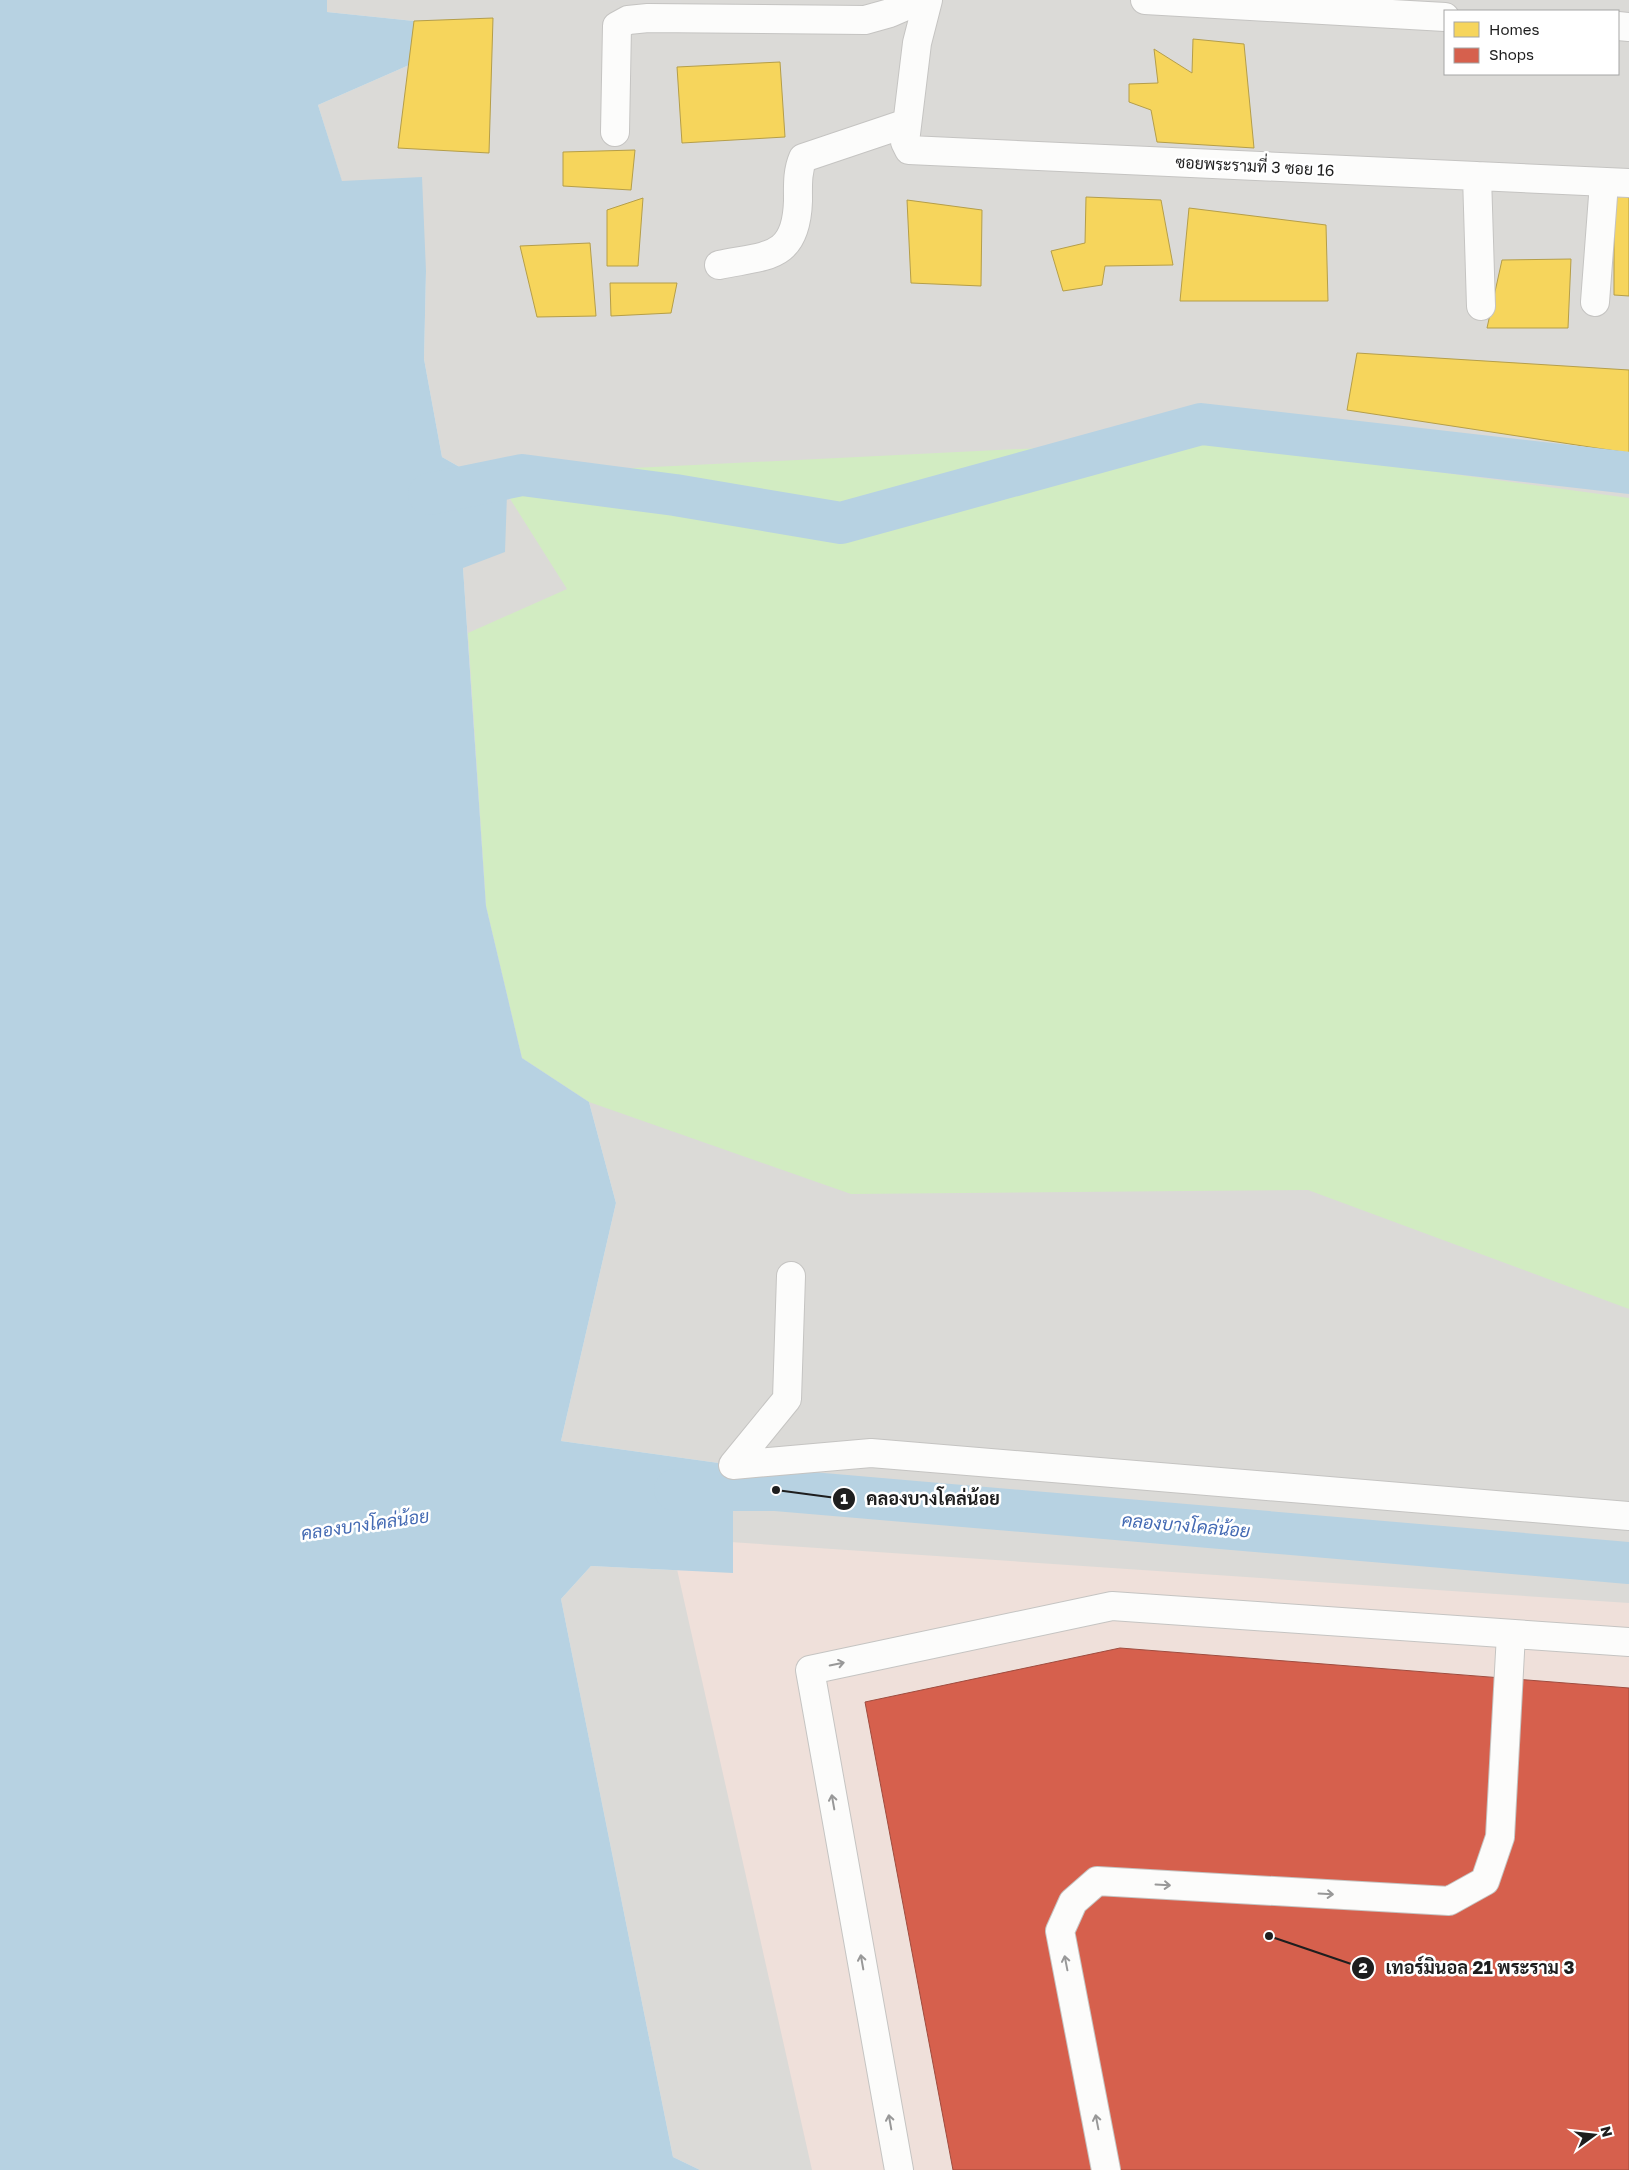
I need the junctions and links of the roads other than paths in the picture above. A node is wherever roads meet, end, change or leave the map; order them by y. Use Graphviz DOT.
graph roads {
  1 [pos="920,0"];
  2 [pos="928,0"];
  3 [pos="1145,0"];
  4 [pos="1444,17"];
  5 [pos="907,123"];
  6 [pos="615,132"];
  7 [pos="1477,176"];
  8 [pos="1617,183"];
  9 [pos="719,266"];
  10 [pos="1595,302"];
  11 [pos="1481,306"];
  12 [pos="791,1276"];
  13 [pos="1629,1516"];
  14 [pos="1511,1634"];
  15 [pos="1629,1642"];
  16 [pos="899,2170"];
  17 [pos="1106,2170"];
  1 -- 6 [label="street"];
  2 -- 5 [label="street"];
  3 -- 4 [label="street"];
  5 -- 7 [label="street, ซอยพระรามที่ 3 ซอย 16"];
  5 -- 9 [label="street"];
  7 -- 8 [label="street, ซอยพระรามที่ 3 ซอย 16"];
  7 -- 11 [label="street"];
  8 -- 10 [label="street"];
  12 -- 13 [label="street"];
  14 -- 15 [label="street"];
  16 -- 14 [label="street, one-way"];
  17 -- 14 [label="street, one-way"];
}
